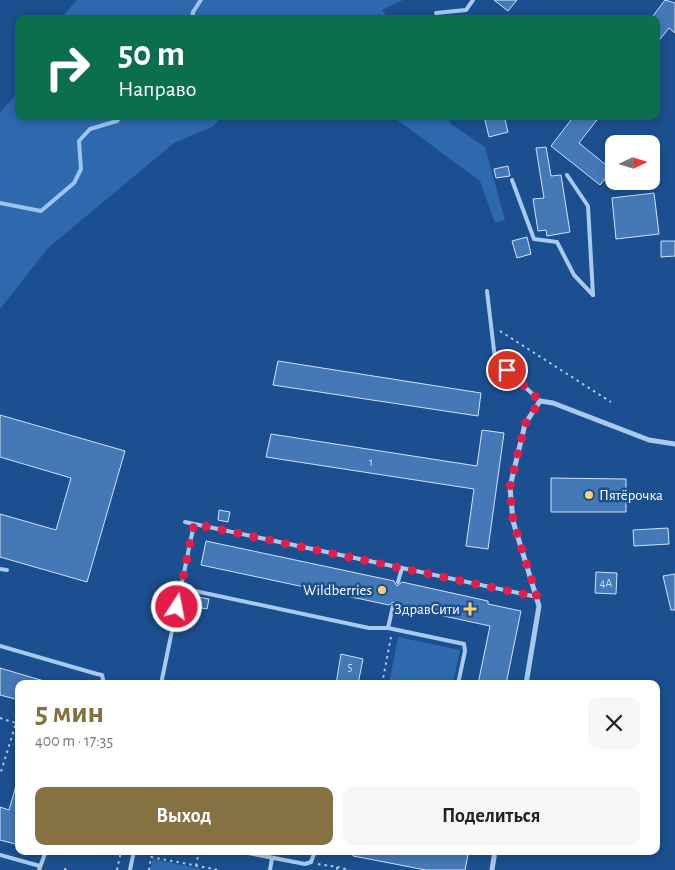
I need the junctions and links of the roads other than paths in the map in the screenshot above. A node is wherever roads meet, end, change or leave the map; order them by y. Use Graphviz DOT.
graph roads {
  1 [pos="473,0"];
  2 [pos="436,13"];
  3 [pos="567,175"];
  4 [pos="512,180"];
  5 [pos="487,291"];
  6 [pos="540,401"];
  7 [pos="675,444"];
  8 [pos="185,522"];
  9 [pos="194,524"];
  10 [pos="402,568"];
  11 [pos="0,569"];
  12 [pos="7,570"];
  13 [pos="398,582"];
  14 [pos="181,588"];
  15 [pos="537,597"];
  16 [pos="393,606"];
  17 [pos="391,628"];
  18 [pos="0,646"];
  19 [pos="103,680"];
  20 [pos="162,680"];
  21 [pos="459,680"];
  22 [pos="527,680"];
  23 [pos="0,855"];
  24 [pos="44,855"];
  25 [pos="133,855"];
  26 [pos="257,855"];
  27 [pos="314,855"];
  28 [pos="494,855"];
  29 [pos="272,858"];
  30 [pos="39,868"];
  31 [pos="130,870"];
  32 [pos="270,870"];
  33 [pos="492,870"];
  1 -- 2 [label="lane"];
  3 -- 4 [label="lane"];
  5 -- 6 [label="lane"];
  6 -- 7 [label="street"];
  6 -- 15 [label="street"];
  8 -- 9 [label="lane"];
  9 -- 10 [label="lane"];
  9 -- 14 [label="lane"];
  10 -- 13 [label="lane"];
  10 -- 15 [label="lane"];
  11 -- 12 [label="lane"];
  14 -- 17 [label="lane"];
  14 -- 20 [label="lane"];
  15 -- 22 [label="street"];
  16 -- 17 [label="lane"];
  17 -- 21 [label="lane"];
  18 -- 19 [label="lane"];
  23 -- 30 [label="lane"];
  24 -- 30 [label="lane"];
  25 -- 31 [label="lane"];
  26 -- 29 [label="lane"];
  27 -- 29 [label="lane"];
  28 -- 33 [label="street"];
  29 -- 32 [label="lane"];
}
